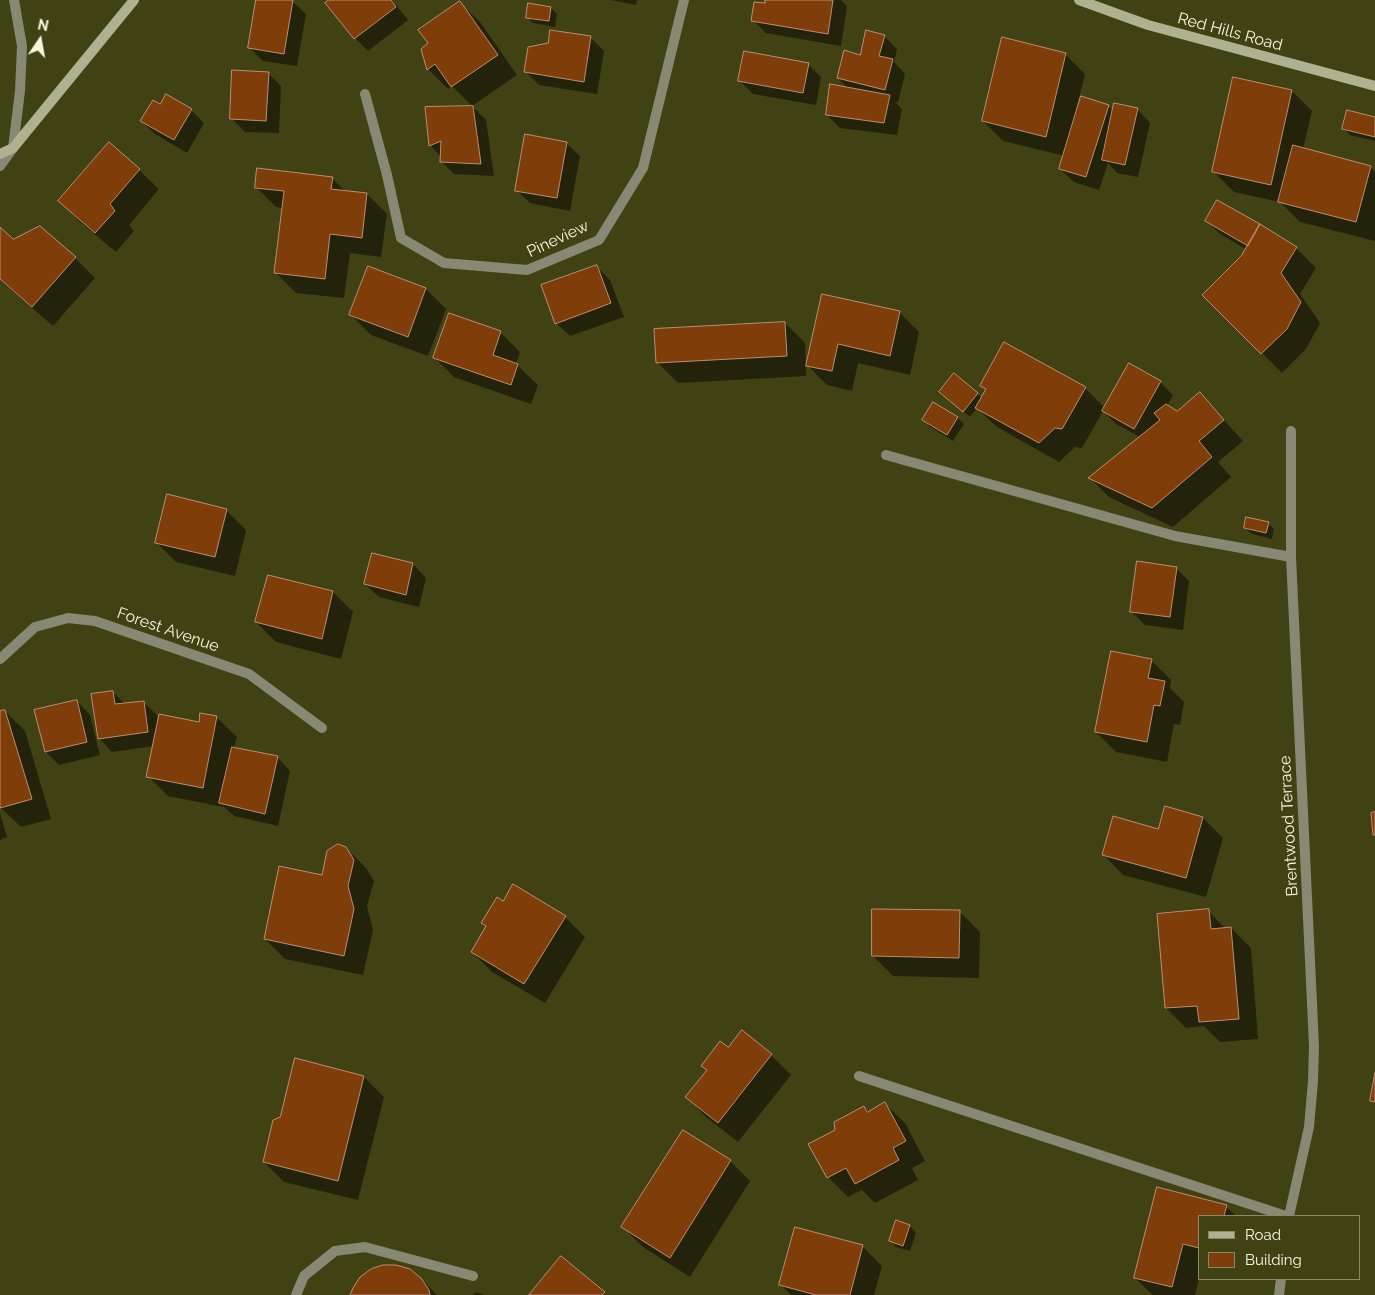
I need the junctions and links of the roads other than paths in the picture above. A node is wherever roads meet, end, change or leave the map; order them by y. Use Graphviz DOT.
graph roads {
  1 [pos="14,0"];
  2 [pos="134,0"];
  3 [pos="684,0"];
  4 [pos="1078,0"];
  5 [pos="1375,86"];
  6 [pos="365,94"];
  7 [pos="14,148"];
  8 [pos="0,154"];
  9 [pos="0,166"];
  10 [pos="1291,432"];
  11 [pos="886,455"];
  12 [pos="1291,557"];
  13 [pos="0,659"];
  14 [pos="322,728"];
  15 [pos="859,1076"];
  16 [pos="1284,1215"];
  17 [pos="1287,1215"];
  18 [pos="472,1276"];
  19 [pos="1281,1280"];
  20 [pos="296,1295"];
  21 [pos="1279,1295"];
  1 -- 7 [label="street"];
  2 -- 7 [label="main road"];
  3 -- 6 [label="street, Pineview"];
  4 -- 5 [label="main road, Red Hills Road"];
  7 -- 8 [label="main road"];
  7 -- 9 [label="street"];
  10 -- 12 [label="street, Brentwood Terrace"];
  11 -- 12 [label="street"];
  12 -- 17 [label="street, Brentwood Terrace"];
  13 -- 14 [label="street, Forest Avenue"];
  15 -- 16 [label="street"];
  18 -- 20 [label="street"];
  19 -- 21 [label="street"];
}
